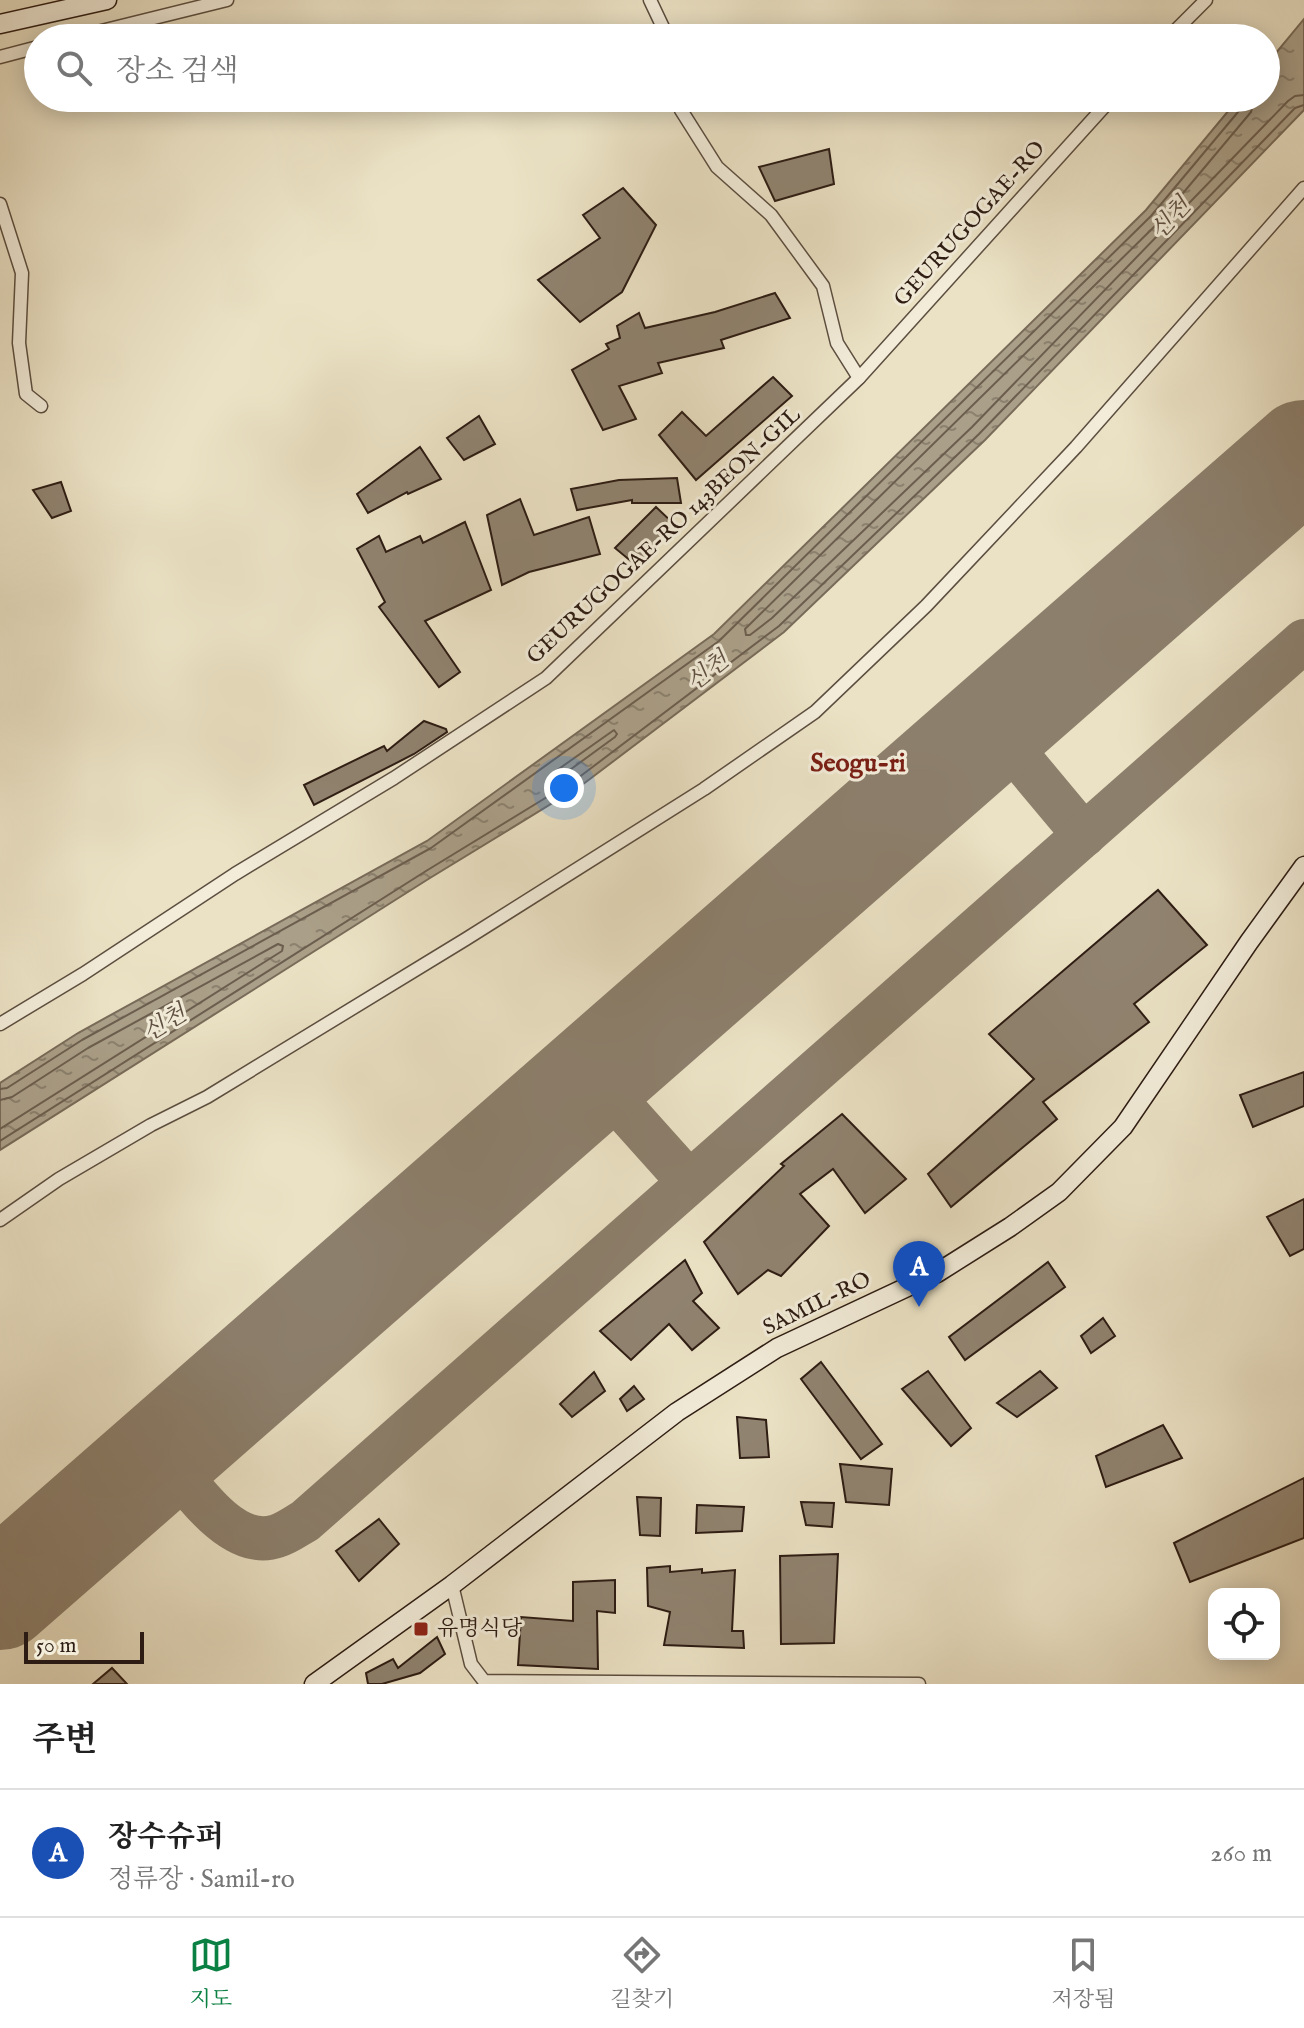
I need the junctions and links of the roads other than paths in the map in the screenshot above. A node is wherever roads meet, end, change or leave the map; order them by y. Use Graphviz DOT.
graph roads {
  1 [pos="107,0"];
  2 [pos="227,0"];
  3 [pos="650,0"];
  4 [pos="1206,0"];
  5 [pos="0,24"];
  6 [pos="130,24"];
  7 [pos="661,24"];
  8 [pos="1182,24"];
  9 [pos="24,51"];
  10 [pos="0,57"];
  11 [pos="682,112"];
  12 [pos="1099,112"];
  13 [pos="1304,188"];
  14 [pos="0,204"];
  15 [pos="859,378"];
  16 [pos="41,406"];
  17 [pos="1304,866"];
  18 [pos="0,1024"];
  19 [pos="0,1220"];
  20 [pos="452,1585"];
  21 [pos="314,1684"];
  22 [pos="916,1684"];
  1 -- 5 [label="main road"];
  2 -- 6 [label="street"];
  3 -- 7 [label="street"];
  4 -- 8 [label="street"];
  9 -- 10 [label="street"];
  11 -- 15 [label="street"];
  12 -- 15 [label="street, GEURUGOGAE-RO"];
  13 -- 19 [label="street"];
  14 -- 16 [label="street"];
  15 -- 18 [label="street, GEURUGOGAE-RO 143BEON-GIL"];
  17 -- 20 [label="main road, SAMIL-RO"];
  20 -- 21 [label="main road, SAMIL-RO"];
  20 -- 22 [label="street"];
}
